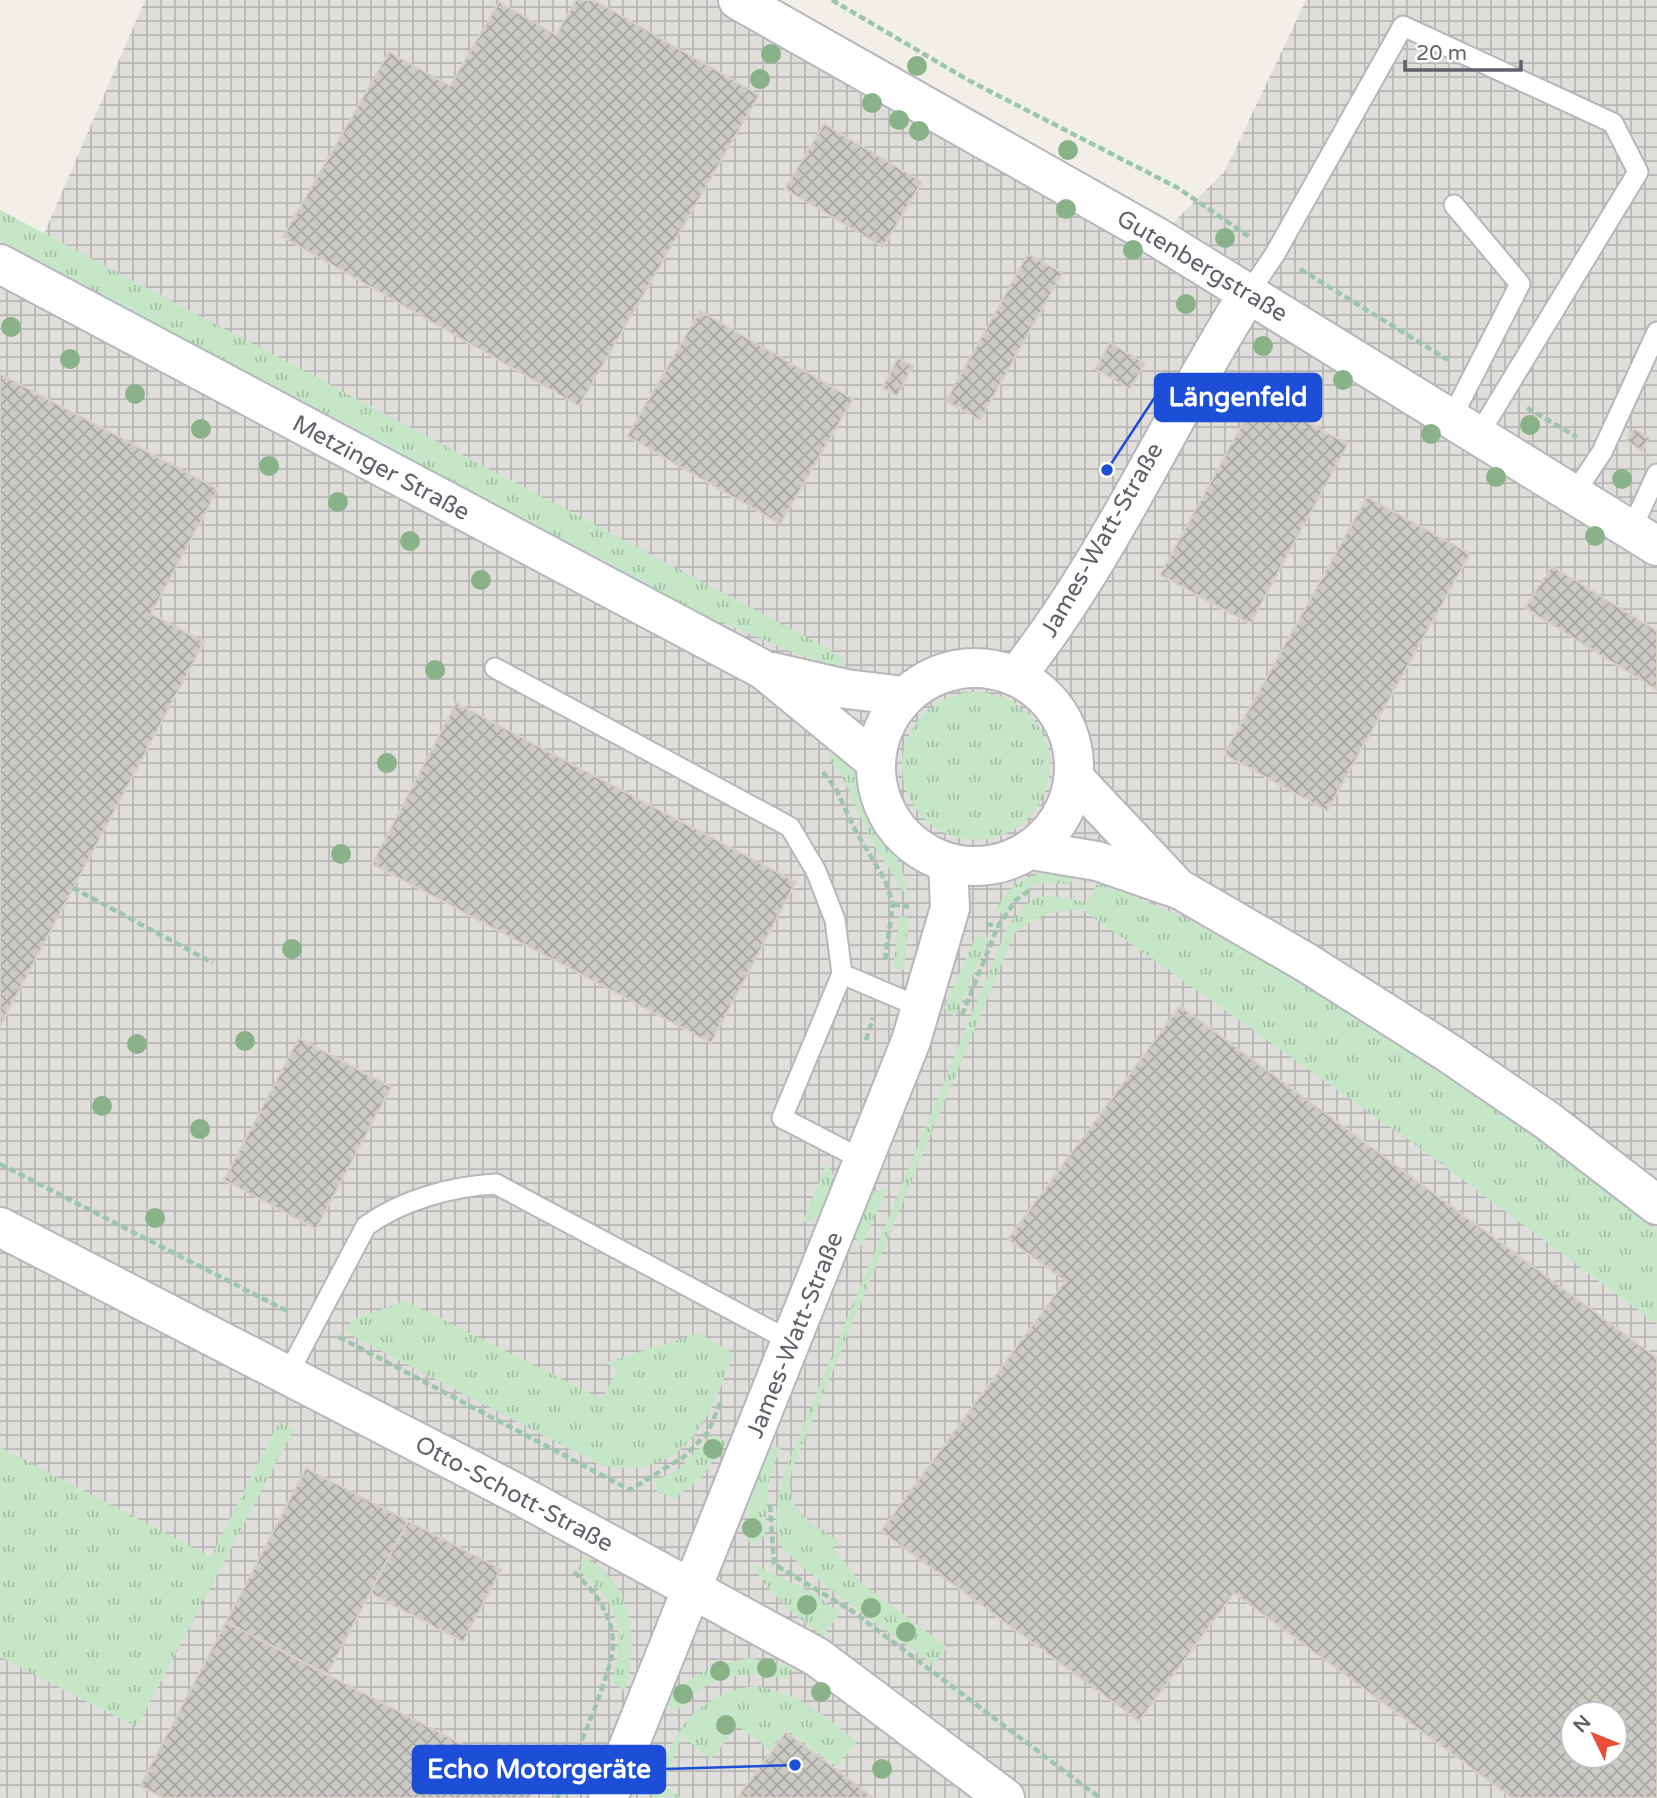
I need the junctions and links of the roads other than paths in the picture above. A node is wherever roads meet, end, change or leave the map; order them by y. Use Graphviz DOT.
graph roads {
  1 [pos="738,0"];
  2 [pos="1454,205"];
  3 [pos="0,264"];
  4 [pos="1248,293"];
  5 [pos="1657,332"];
  6 [pos="1465,426"];
  7 [pos="1657,474"];
  8 [pos="1574,494"];
  9 [pos="1644,538"];
  10 [pos="495,668"];
  11 [pos="764,670"];
  12 [pos="1017,675"];
  13 [pos="905,696"];
  14 [pos="876,762"];
  15 [pos="1075,779"];
  16 [pos="1031,850"];
  17 [pos="948,863"];
  18 [pos="1181,890"];
  19 [pos="842,974"];
  20 [pos="922,1008"];
  21 [pos="865,1161"];
  22 [pos="1657,1205"];
  23 [pos="0,1227"];
  24 [pos="792,1342"];
  25 [pos="287,1376"];
  26 [pos="694,1591"];
  27 [pos="608,1798"];
  28 [pos="1005,1798"];
  1 -- 4 [label="street, Gutenbergstraße"];
  2 -- 6 [label="lane"];
  3 -- 11 [label="street, Metzinger Straße"];
  4 -- 6 [label="street, Gutenbergstraße"];
  4 -- 6 [label="lane"];
  4 -- 12 [label="street, James-Watt-Straße"];
  5 -- 8 [label="lane"];
  6 -- 8 [label="street, Gutenbergstraße"];
  7 -- 9 [label="lane"];
  8 -- 9 [label="street, Gutenbergstraße"];
  10 -- 19 [label="lane"];
  11 -- 13 [label="street, Metzinger Straße"];
  11 -- 14 [label="street, Metzinger Straße"];
  12 -- 13 [label="street"];
  12 -- 15 [label="street"];
  13 -- 14 [label="street"];
  14 -- 17 [label="street"];
  15 -- 16 [label="street"];
  15 -- 18 [label="street"];
  16 -- 17 [label="street"];
  16 -- 18 [label="street"];
  17 -- 20 [label="street, James-Watt-Straße"];
  18 -- 22 [label="street"];
  19 -- 20 [label="lane"];
  19 -- 21 [label="lane"];
  20 -- 21 [label="street, James-Watt-Straße"];
  21 -- 24 [label="street, James-Watt-Straße"];
  23 -- 25 [label="street, Otto-Schott-Straße"];
  24 -- 25 [label="lane"];
  24 -- 26 [label="street, James-Watt-Straße"];
  25 -- 26 [label="street, Otto-Schott-Straße"];
  26 -- 27 [label="street, James-Watt-Straße"];
  26 -- 28 [label="street, Otto-Schott-Straße"];
}
